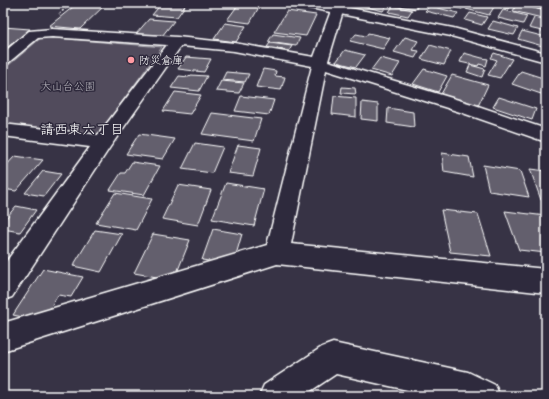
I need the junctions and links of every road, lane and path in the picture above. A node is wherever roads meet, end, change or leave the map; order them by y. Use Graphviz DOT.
graph roads {
  1 [pos="304,3"];
  2 [pos="534,3"];
  3 [pos="340,6"];
  4 [pos="546,6"];
  5 [pos="177,41"];
  6 [pos="546,58"];
  7 [pos="3,60"];
  8 [pos="320,63"];
  9 [pos="3,130"];
  10 [pos="546,136"];
  11 [pos="103,142"];
  12 [pos="277,253"];
  13 [pos="546,281"];
  14 [pos="3,288"];
  15 [pos="3,337"];
  16 [pos="275,396"];
  17 [pos="484,396"];
  1 -- 3 [label="street"];
  2 -- 4 [label="street"];
  3 -- 6 [label="street"];
  3 -- 8 [label="street"];
  5 -- 7 [label="street"];
  5 -- 8 [label="street"];
  5 -- 11 [label="street"];
  8 -- 10 [label="street"];
  8 -- 12 [label="street"];
  9 -- 11 [label="street"];
  11 -- 14 [label="street"];
  12 -- 13 [label="street"];
  12 -- 15 [label="street"];
  16 -- 17 [label="street"];
}
